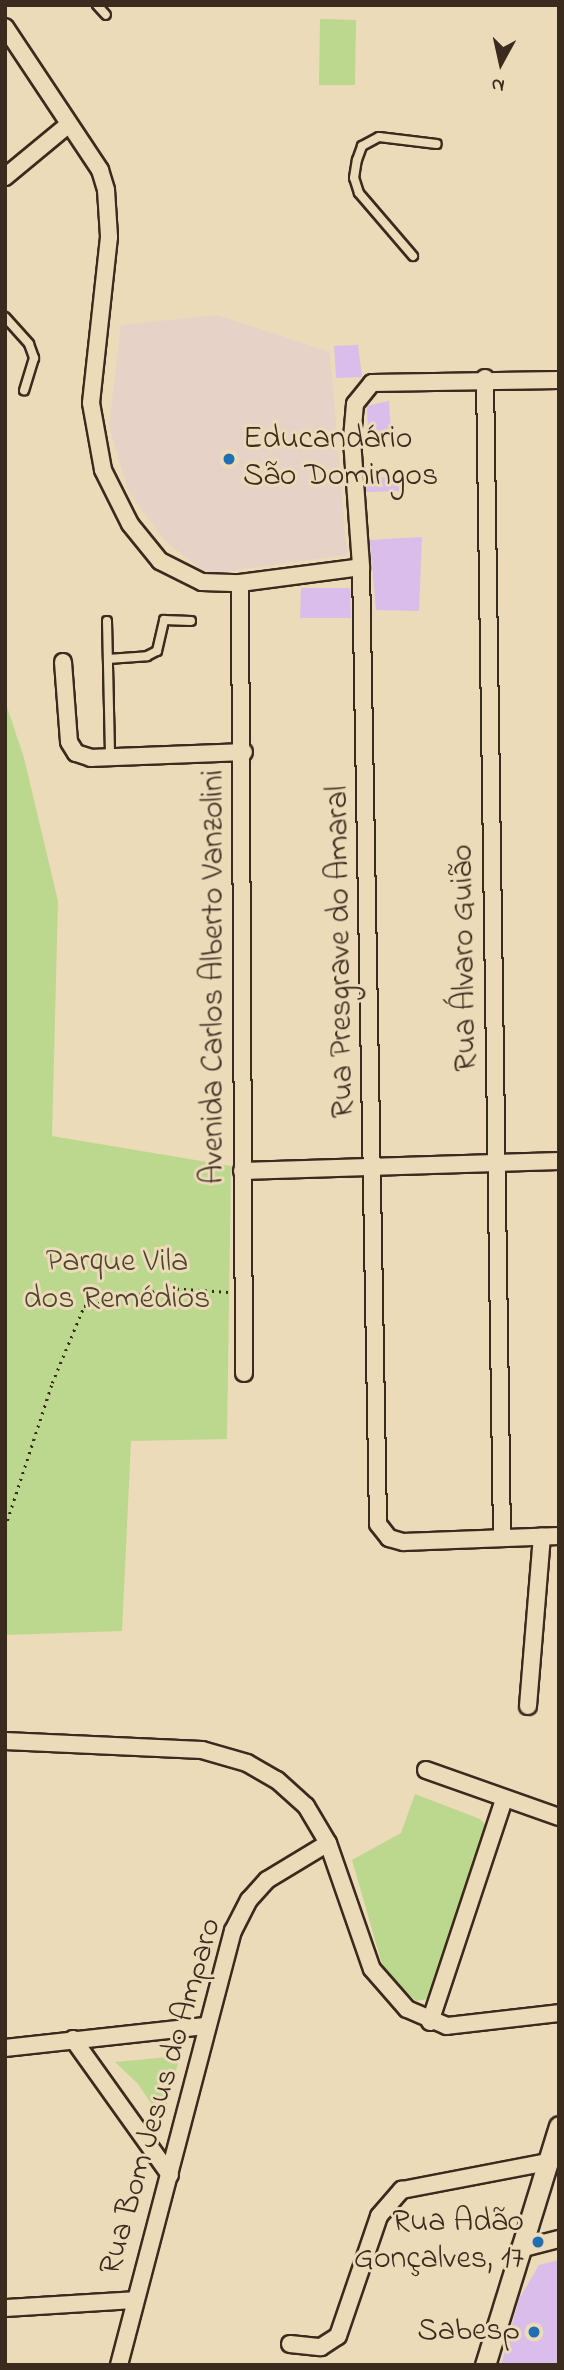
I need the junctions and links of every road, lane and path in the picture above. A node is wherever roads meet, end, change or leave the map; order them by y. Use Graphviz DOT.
graph roads {
  1 [pos="97,5"];
  2 [pos="106,15"];
  3 [pos="5,27"];
  4 [pos="11,46"];
  5 [pos="69,124"];
  6 [pos="437,144"];
  7 [pos="5,177"];
  8 [pos="413,256"];
  9 [pos="5,317"];
  10 [pos="485,378"];
  11 [pos="559,380"];
  12 [pos="24,391"];
  13 [pos="361,567"];
  14 [pos="240,583"];
  15 [pos="107,621"];
  16 [pos="191,621"];
  17 [pos="108,659"];
  18 [pos="63,662"];
  19 [pos="244,752"];
  20 [pos="110,758"];
  21 [pos="559,1161"];
  22 [pos="498,1164"];
  23 [pos="374,1169"];
  24 [pos="242,1171"];
  25 [pos="244,1294"];
  26 [pos="244,1373"];
  27 [pos="5,1527"];
  28 [pos="502,1537"];
  29 [pos="551,1537"];
  30 [pos="528,1706"];
  31 [pos="5,1741"];
  32 [pos="426,1770"];
  33 [pos="504,1799"];
  34 [pos="559,1817"];
  35 [pos="328,1843"];
  36 [pos="559,2012"];
  37 [pos="430,2022"];
  38 [pos="205,2026"];
  39 [pos="73,2039"];
  40 [pos="5,2048"];
  41 [pos="559,2126"];
  42 [pos="548,2162"];
  43 [pos="170,2175"];
  44 [pos="559,2239"];
  45 [pos="520,2249"];
  46 [pos="134,2301"];
  47 [pos="5,2308"];
  48 [pos="290,2344"];
  49 [pos="119,2365"];
  50 [pos="485,2365"];
  1 -- 2 [label="lane"];
  3 -- 4 [label="street"];
  4 -- 5 [label="street"];
  5 -- 7 [label="street"];
  5 -- 14 [label="street"];
  6 -- 8 [label="lane"];
  9 -- 12 [label="lane"];
  10 -- 11 [label="street, Rua Presgrave do Amaral"];
  10 -- 13 [label="street, Rua Presgrave do Amaral"];
  10 -- 22 [label="street, Rua Álvaro Guião"];
  13 -- 14 [label="street"];
  13 -- 23 [label="street, Rua Presgrave do Amaral"];
  14 -- 19 [label="street, Avenida Carlos Alberto Vanzolini"];
  15 -- 17 [label="lane"];
  16 -- 17 [label="lane"];
  17 -- 20 [label="lane"];
  18 -- 20 [label="street"];
  19 -- 20 [label="street"];
  19 -- 24 [label="street, Avenida Carlos Alberto Vanzolini"];
  21 -- 22 [label="street"];
  22 -- 23 [label="street"];
  22 -- 28 [label="street, Rua Álvaro Guião"];
  23 -- 24 [label="street"];
  23 -- 28 [label="street, Rua Presgrave do Amaral"];
  24 -- 25 [label="street, Avenida Carlos Alberto Vanzolini"];
  25 -- 26 [label="street, Avenida Carlos Alberto Vanzolini"];
  25 -- 27 [label="path"];
  28 -- 29 [label="street, Rua Presgrave do Amaral"];
  29 -- 30 [label="street"];
  31 -- 35 [label="street"];
  32 -- 33 [label="street"];
  33 -- 34 [label="street"];
  33 -- 37 [label="street"];
  35 -- 37 [label="street"];
  35 -- 38 [label="street, Rua Bom Jesus do Amparo"];
  36 -- 37 [label="street"];
  38 -- 39 [label="street"];
  38 -- 43 [label="street, Rua Bom Jesus do Amparo"];
  39 -- 40 [label="street"];
  39 -- 43 [label="street"];
  41 -- 42 [label="street"];
  42 -- 45 [label="street"];
  42 -- 48 [label="street"];
  43 -- 46 [label="street, Rua Bom Jesus do Amparo"];
  44 -- 45 [label="street"];
  45 -- 50 [label="street"];
  46 -- 47 [label="street"];
  46 -- 49 [label="street, Rua Bom Jesus do Amparo"];
}
